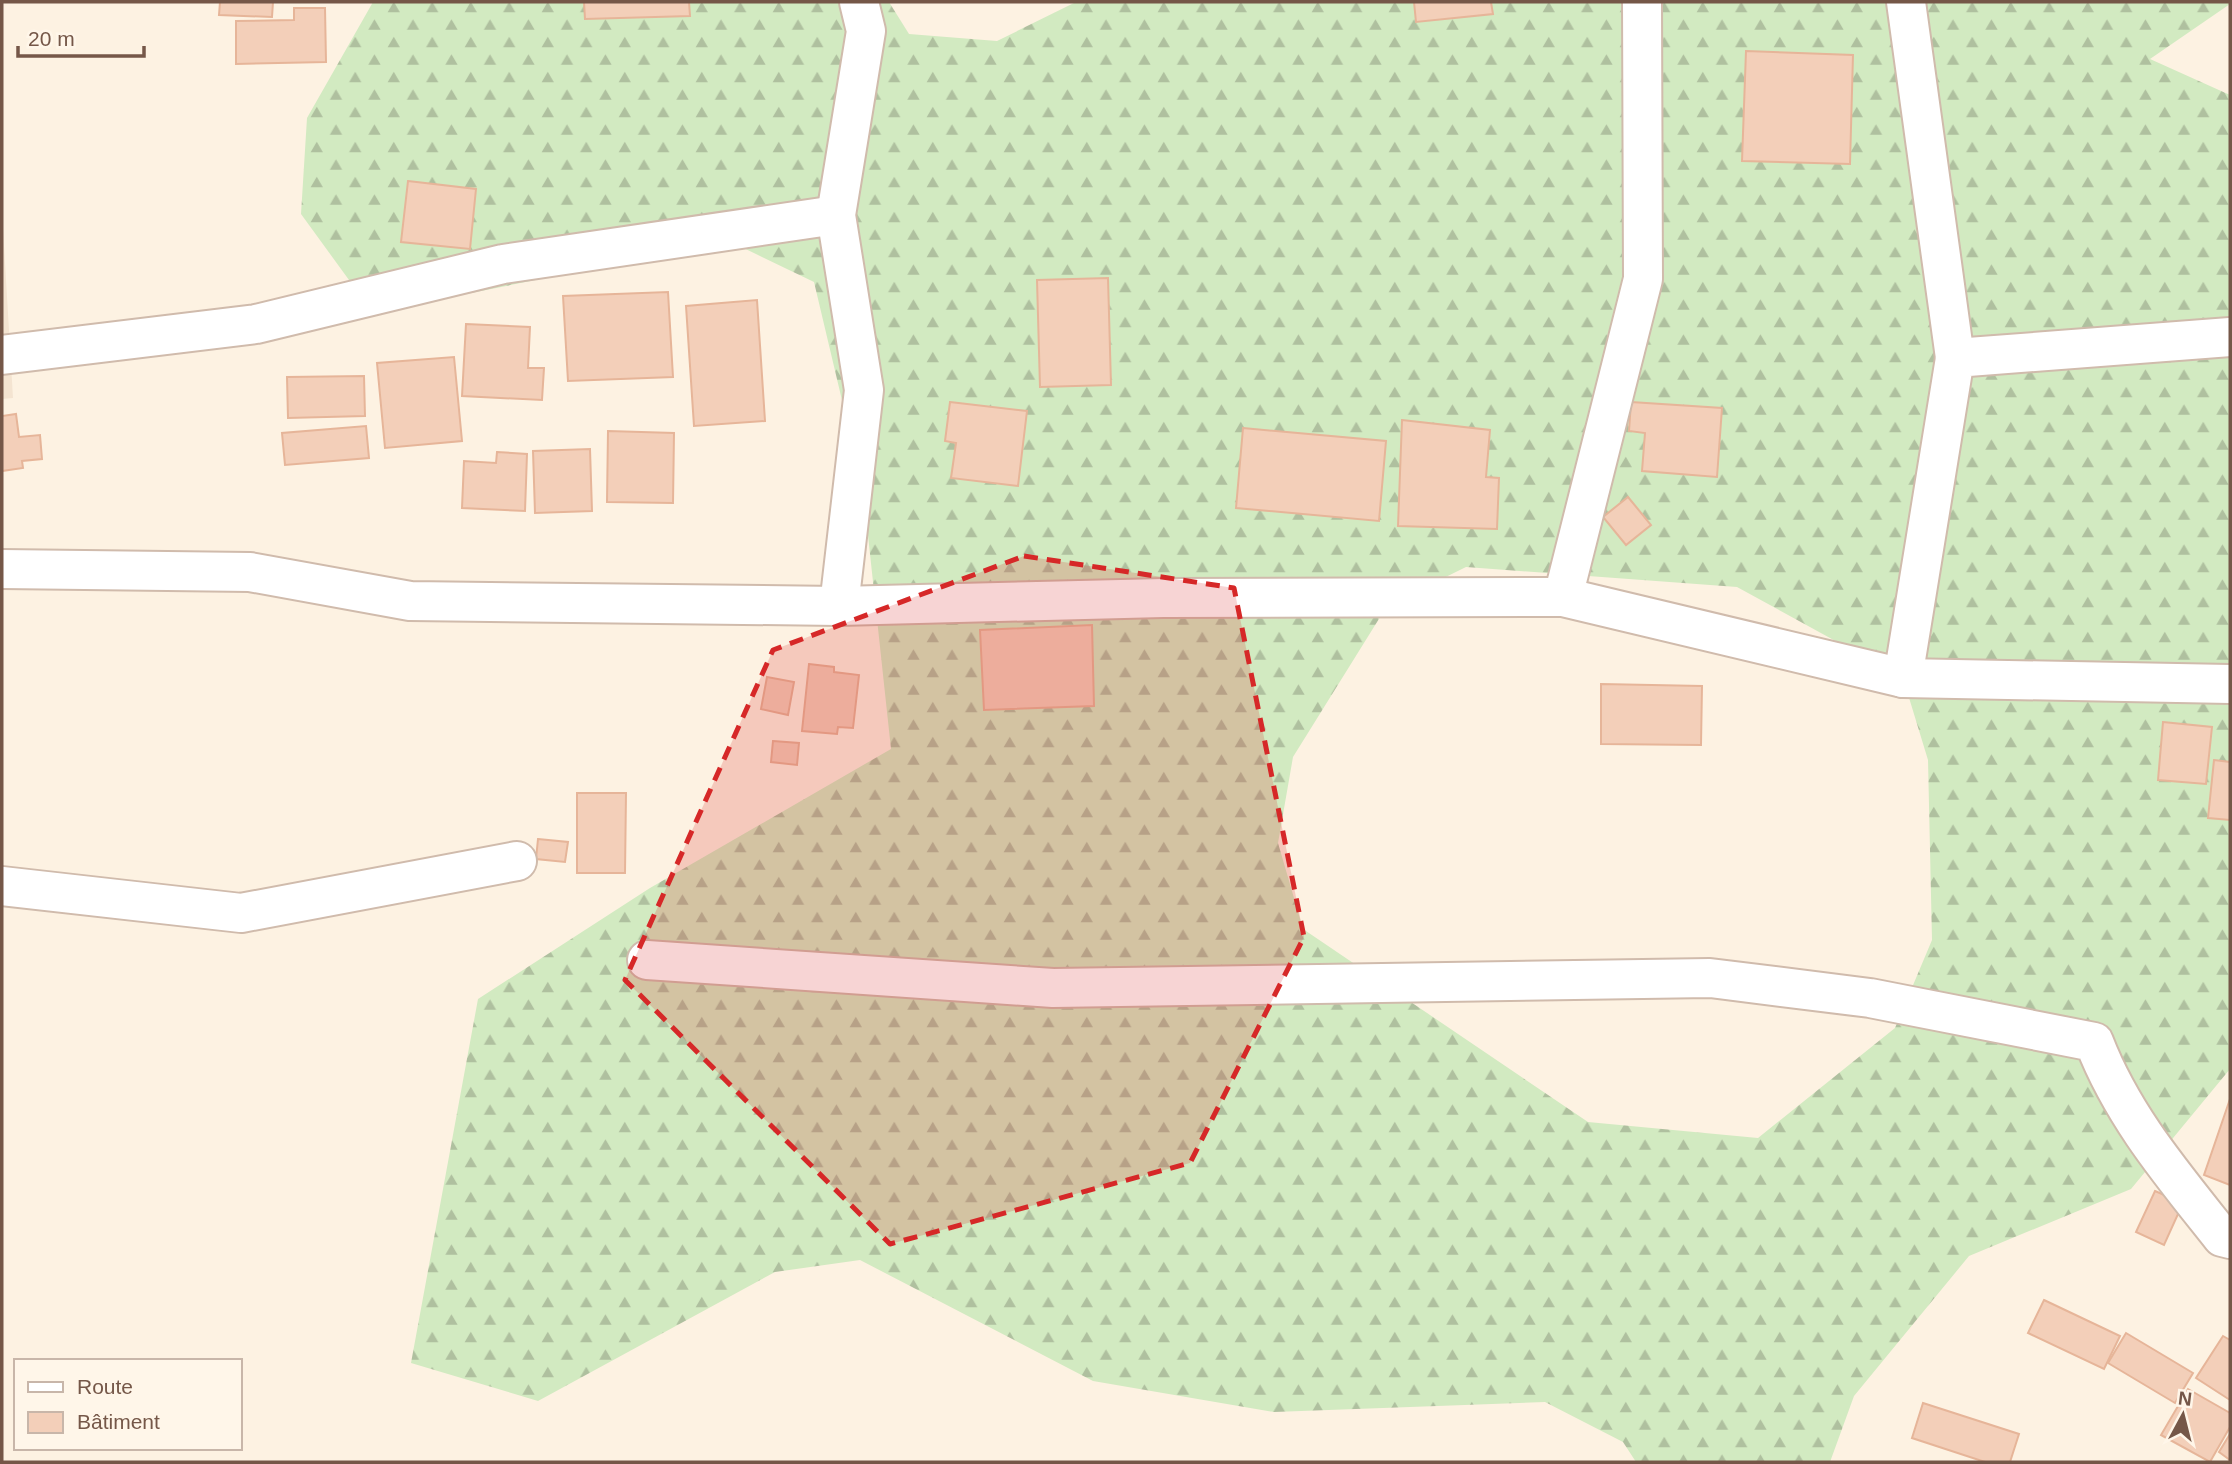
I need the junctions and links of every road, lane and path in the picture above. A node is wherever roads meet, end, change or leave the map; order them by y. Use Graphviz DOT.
graph roads {
  1 [pos="859,2"];
  2 [pos="1642,2"];
  3 [pos="1906,2"];
  4 [pos="836,215"];
  5 [pos="2230,337"];
  6 [pos="2,355"];
  7 [pos="1955,358"];
  8 [pos="2,569"];
  9 [pos="1563,597"];
  10 [pos="839,606"];
  11 [pos="1903,678"];
  12 [pos="2230,684"];
  13 [pos="517,861"];
  14 [pos="2,886"];
  15 [pos="647,960"];
  16 [pos="2230,1239"];
  1 -- 4 [label="street"];
  2 -- 9 [label="street"];
  3 -- 7 [label="street"];
  4 -- 6 [label="street"];
  4 -- 10 [label="street"];
  5 -- 7 [label="street"];
  7 -- 11 [label="street"];
  8 -- 10 [label="street"];
  9 -- 10 [label="street"];
  9 -- 11 [label="street"];
  11 -- 12 [label="street"];
  13 -- 14 [label="street"];
  15 -- 16 [label="street"];
}
